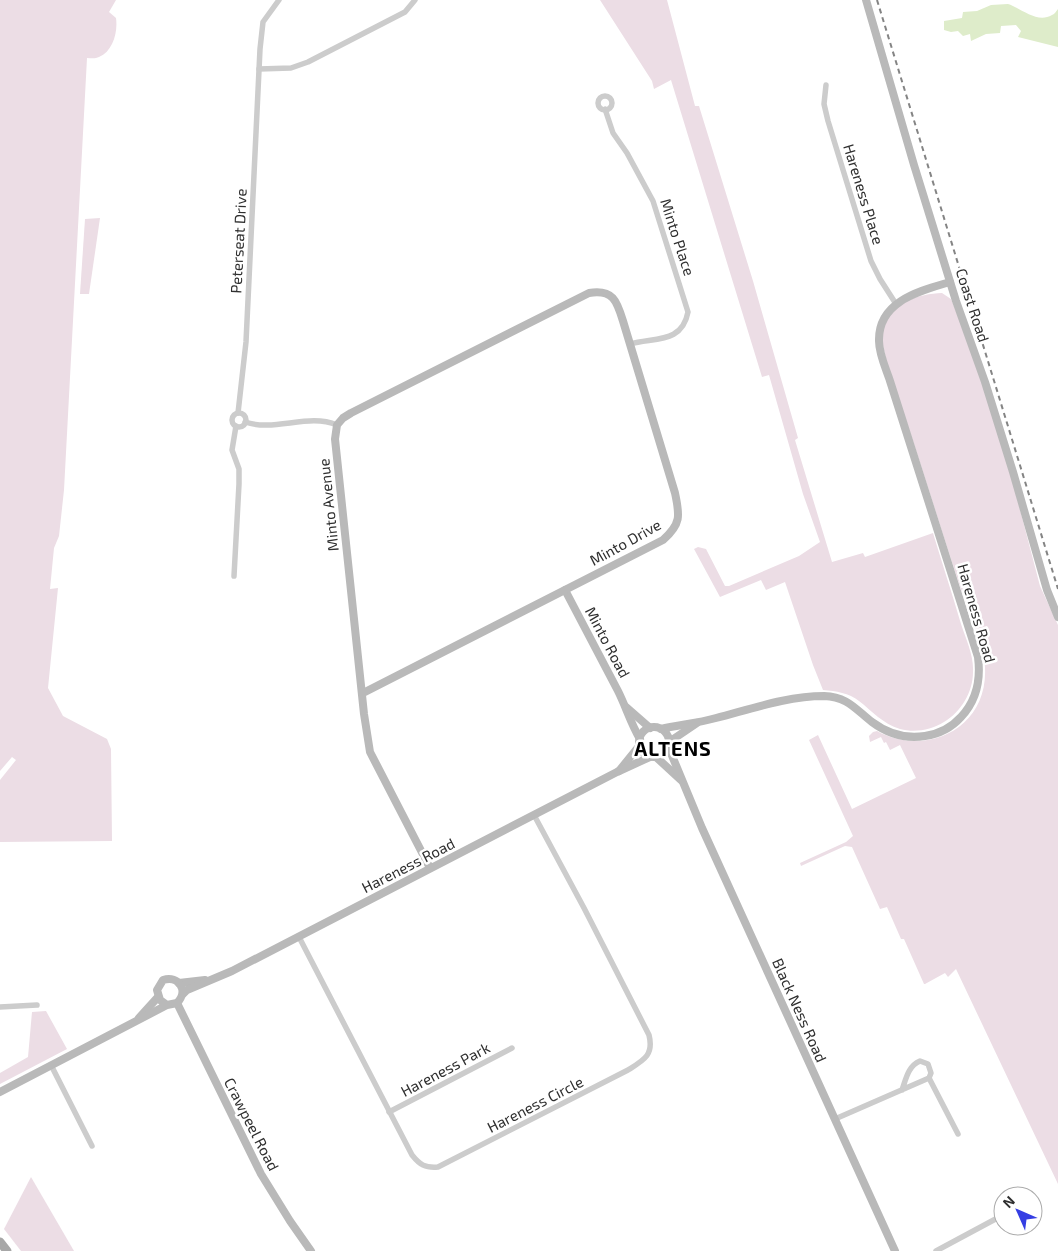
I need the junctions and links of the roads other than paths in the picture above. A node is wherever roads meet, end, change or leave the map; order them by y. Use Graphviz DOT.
graph roads {
  1 [pos="279,0"];
  2 [pos="415,0"];
  3 [pos="866,0"];
  4 [pos="259,68"];
  5 [pos="826,85"];
  6 [pos="604,109"];
  7 [pos="950,282"];
  8 [pos="896,304"];
  9 [pos="630,344"];
  10 [pos="238,413"];
  11 [pos="245,422"];
  12 [pos="337,425"];
  13 [pos="236,426"];
  14 [pos="234,576"];
  15 [pos="565,590"];
  16 [pos="1058,617"];
  17 [pos="363,693"];
  18 [pos="626,707"];
  19 [pos="699,722"];
  20 [pos="650,728"];
  21 [pos="660,729"];
  22 [pos="640,742"];
  23 [pos="669,744"];
  24 [pos="654,757"];
  25 [pos="617,772"];
  26 [pos="681,780"];
  27 [pos="534,815"];
  28 [pos="430,868"];
  29 [pos="299,937"];
  30 [pos="210,980"];
  31 [pos="179,982"];
  32 [pos="183,994"];
  33 [pos="158,997"];
  34 [pos="177,1003"];
  35 [pos="37,1005"];
  36 [pos="167,1005"];
  37 [pos="0,1007"];
  38 [pos="134,1023"];
  39 [pos="512,1048"];
  40 [pos="51,1066"];
  41 [pos="929,1078"];
  42 [pos="902,1090"];
  43 [pos="0,1092"];
  44 [pos="390,1112"];
  45 [pos="835,1119"];
  46 [pos="958,1134"];
  47 [pos="92,1146"];
  48 [pos="993,1220"];
  49 [pos="0,1242"];
  50 [pos="7,1251"];
  51 [pos="311,1251"];
  52 [pos="895,1251"];
  53 [pos="936,1251"];
  1 -- 4 [label="street, Peterseat Drive"];
  2 -- 4 [label="street"];
  3 -- 7 [label="street, Coast Road"];
  4 -- 10 [label="street, Peterseat Drive"];
  5 -- 8 [label="street, Hareness Place"];
  6 -- 9 [label="street, Minto Place"];
  7 -- 8 [label="street, Hareness Road"];
  7 -- 16 [label="street, Coast Road"];
  8 -- 19 [label="street, Hareness Road"];
  9 -- 12 [label="street, Minto Drive"];
  9 -- 15 [label="street, Minto Drive"];
  10 -- 11 [label="street"];
  10 -- 13 [label="street"];
  11 -- 12 [label="street"];
  11 -- 13 [label="street"];
  12 -- 17 [label="street, Minto Avenue"];
  13 -- 14 [label="street"];
  15 -- 17 [label="street, Minto Drive"];
  15 -- 18 [label="street, Minto Road"];
  17 -- 28 [label="street, Minto Avenue"];
  18 -- 20 [label="street, Minto Road"];
  18 -- 22 [label="street, Minto Road"];
  19 -- 21 [label="street, Hareness Road"];
  19 -- 23 [label="street"];
  20 -- 21 [label="street"];
  20 -- 22 [label="street"];
  21 -- 23 [label="street"];
  22 -- 24 [label="street"];
  22 -- 25 [label="street, Hareness Road"];
  23 -- 24 [label="street"];
  23 -- 26 [label="street, Black Ness Road"];
  24 -- 25 [label="street, Hareness Road"];
  24 -- 26 [label="street, Black Ness Road"];
  25 -- 27 [label="street, Hareness Road"];
  26 -- 45 [label="street, Black Ness Road"];
  27 -- 28 [label="street, Hareness Road"];
  27 -- 44 [label="street, Hareness Circle"];
  28 -- 29 [label="street, Hareness Road"];
  29 -- 30 [label="street, Hareness Road"];
  29 -- 44 [label="street, Hareness Circle"];
  30 -- 31 [label="street, Hareness Road"];
  30 -- 32 [label="street, Hareness Road"];
  31 -- 32 [label="street"];
  31 -- 33 [label="street"];
  32 -- 34 [label="street"];
  33 -- 36 [label="street"];
  33 -- 38 [label="street"];
  34 -- 36 [label="street"];
  34 -- 51 [label="street, Crawpeel Road"];
  35 -- 37 [label="street"];
  36 -- 38 [label="street"];
  38 -- 40 [label="street"];
  39 -- 44 [label="street, Hareness Park"];
  40 -- 43 [label="street"];
  40 -- 47 [label="street"];
  41 -- 42 [label="street"];
  41 -- 42 [label="street"];
  41 -- 46 [label="street"];
  42 -- 45 [label="street"];
  45 -- 52 [label="street, Black Ness Road"];
  48 -- 53 [label="street"];
  49 -- 50 [label="main road"];
}
